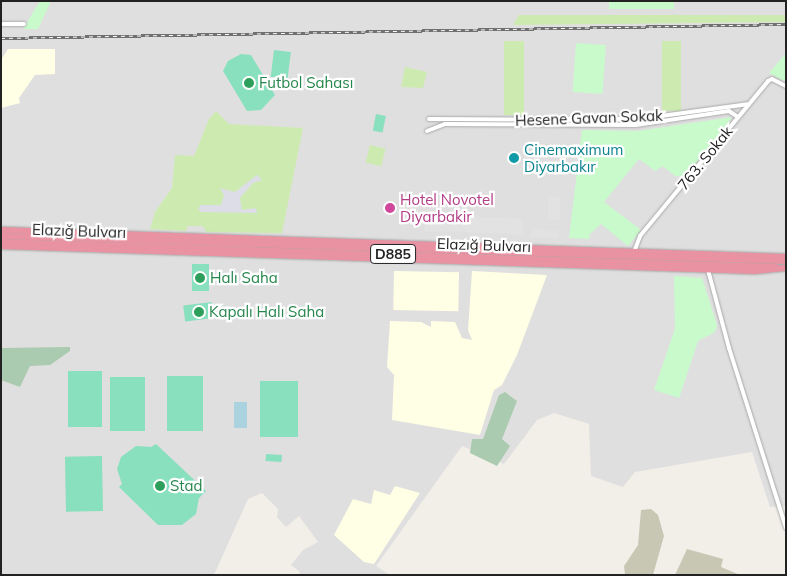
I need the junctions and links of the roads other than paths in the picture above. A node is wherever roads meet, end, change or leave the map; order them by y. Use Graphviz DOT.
graph roads {
  1 [pos="1,24"];
  2 [pos="24,24"];
  3 [pos="786,86"];
  4 [pos="748,104"];
  5 [pos="738,117"];
  6 [pos="429,119"];
  7 [pos="427,131"];
  8 [pos="1,230"];
  9 [pos="1,236"];
  10 [pos="1,242"];
  11 [pos="12,242"];
  12 [pos="1,246"];
  13 [pos="36,248"];
  14 [pos="634,252"];
  15 [pos="784,258"];
  16 [pos="786,267"];
  17 [pos="708,270"];
  18 [pos="786,528"];
  1 -- 2 [label="street"];
  3 -- 4 [label="street, 763. Sokak"];
  4 -- 5 [label="street, 763. Sokak"];
  4 -- 6 [label="street, Hesene Gavan Sokak"];
  5 -- 7 [label="street"];
  5 -- 14 [label="street, 763. Sokak"];
  8 -- 14 [label="highway"];
  9 -- 15 [label="highway, Elazığ Bulvarı / D885"];
  10 -- 11 [label="highway, Elazığ Bulvarı / D885"];
  11 -- 13 [label="highway"];
  11 -- 16 [label="highway, Elazığ Bulvarı / D885"];
  12 -- 13 [label="highway"];
  13 -- 17 [label="highway"];
  14 -- 15 [label="highway"];
  16 -- 17 [label="highway"];
  17 -- 18 [label="street"];
}
